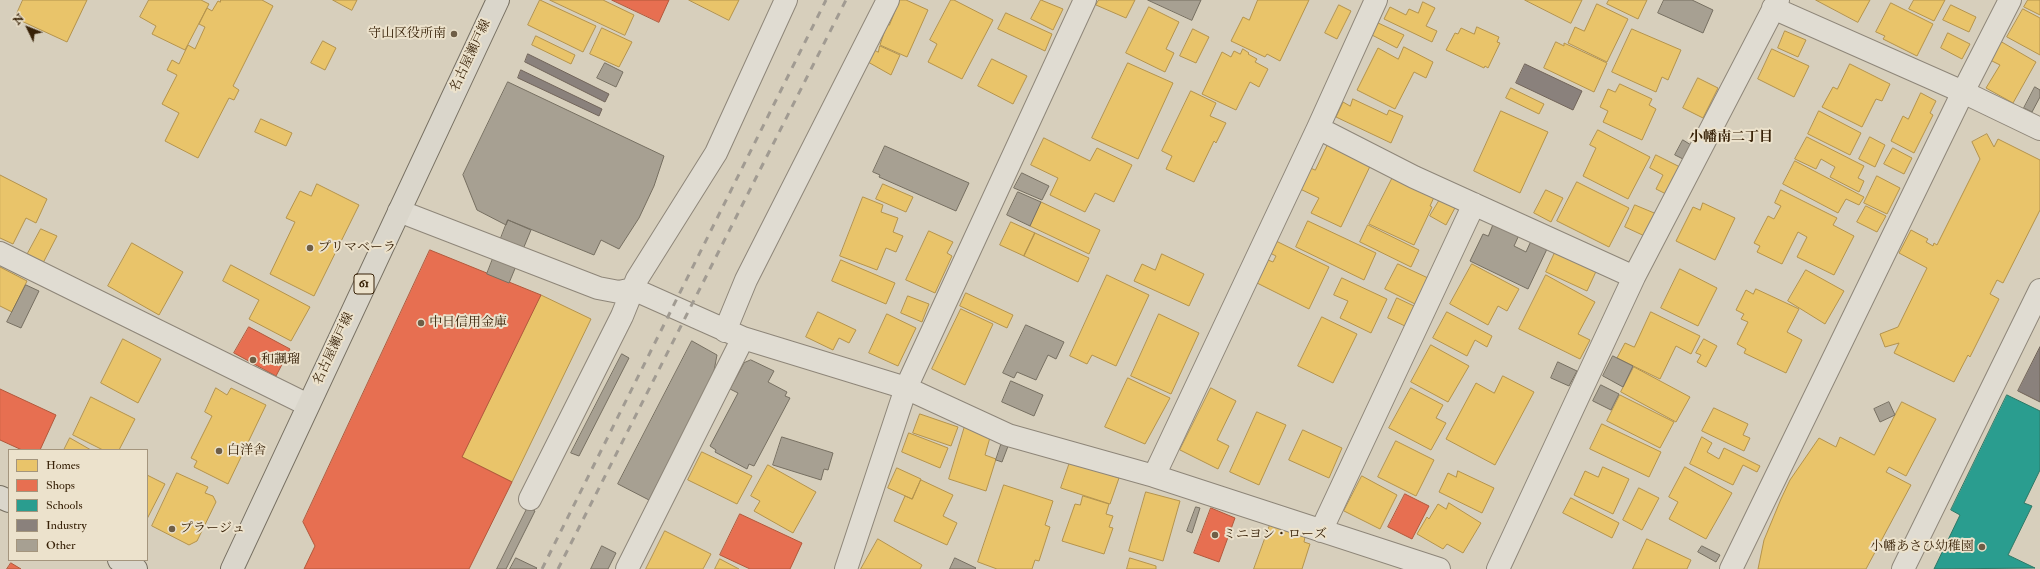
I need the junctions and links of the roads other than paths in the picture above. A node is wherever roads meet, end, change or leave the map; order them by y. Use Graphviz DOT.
graph roads {
  1 [pos="498,0"];
  2 [pos="786,0"];
  3 [pos="888,0"];
  4 [pos="1085,0"];
  5 [pos="1376,0"];
  6 [pos="2010,0"];
  7 [pos="1776,4"];
  8 [pos="1963,92"];
  9 [pos="1318,128"];
  10 [pos="2040,129"];
  11 [pos="1474,204"];
  12 [pos="399,211"];
  13 [pos="0,254"];
  14 [pos="1634,277"];
  15 [pos="633,289"];
  16 [pos="2040,290"];
  17 [pos="734,335"];
  18 [pos="906,388"];
  19 [pos="308,405"];
  20 [pos="1154,476"];
  21 [pos="530,499"];
  22 [pos="1321,531"];
  23 [pos="121,561"];
  24 [pos="136,569"];
  25 [pos="232,569"];
  26 [pos="627,569"];
  27 [pos="846,569"];
  28 [pos="1439,569"];
  29 [pos="1498,569"];
  30 [pos="1731,569"];
  31 [pos="1903,569"];
  1 -- 12 [label="main road, 名古屋瀬戸線 / 61"];
  2 -- 15 [label="street"];
  3 -- 17 [label="street"];
  4 -- 18 [label="street"];
  5 -- 9 [label="street"];
  6 -- 8 [label="street"];
  7 -- 8 [label="street"];
  7 -- 14 [label="street"];
  8 -- 10 [label="street"];
  8 -- 30 [label="street"];
  9 -- 11 [label="street"];
  9 -- 20 [label="street"];
  11 -- 14 [label="street"];
  11 -- 22 [label="street"];
  12 -- 15 [label="street"];
  12 -- 19 [label="main road, 名古屋瀬戸線 / 61"];
  13 -- 19 [label="street"];
  14 -- 29 [label="street"];
  15 -- 17 [label="street"];
  15 -- 21 [label="street"];
  16 -- 31 [label="street"];
  17 -- 18 [label="street"];
  17 -- 26 [label="street"];
  18 -- 20 [label="street"];
  18 -- 27 [label="street"];
  19 -- 25 [label="main road, 名古屋瀬戸線 / 61"];
  20 -- 22 [label="street"];
  22 -- 28 [label="street"];
  23 -- 24 [label="main road"];
}
